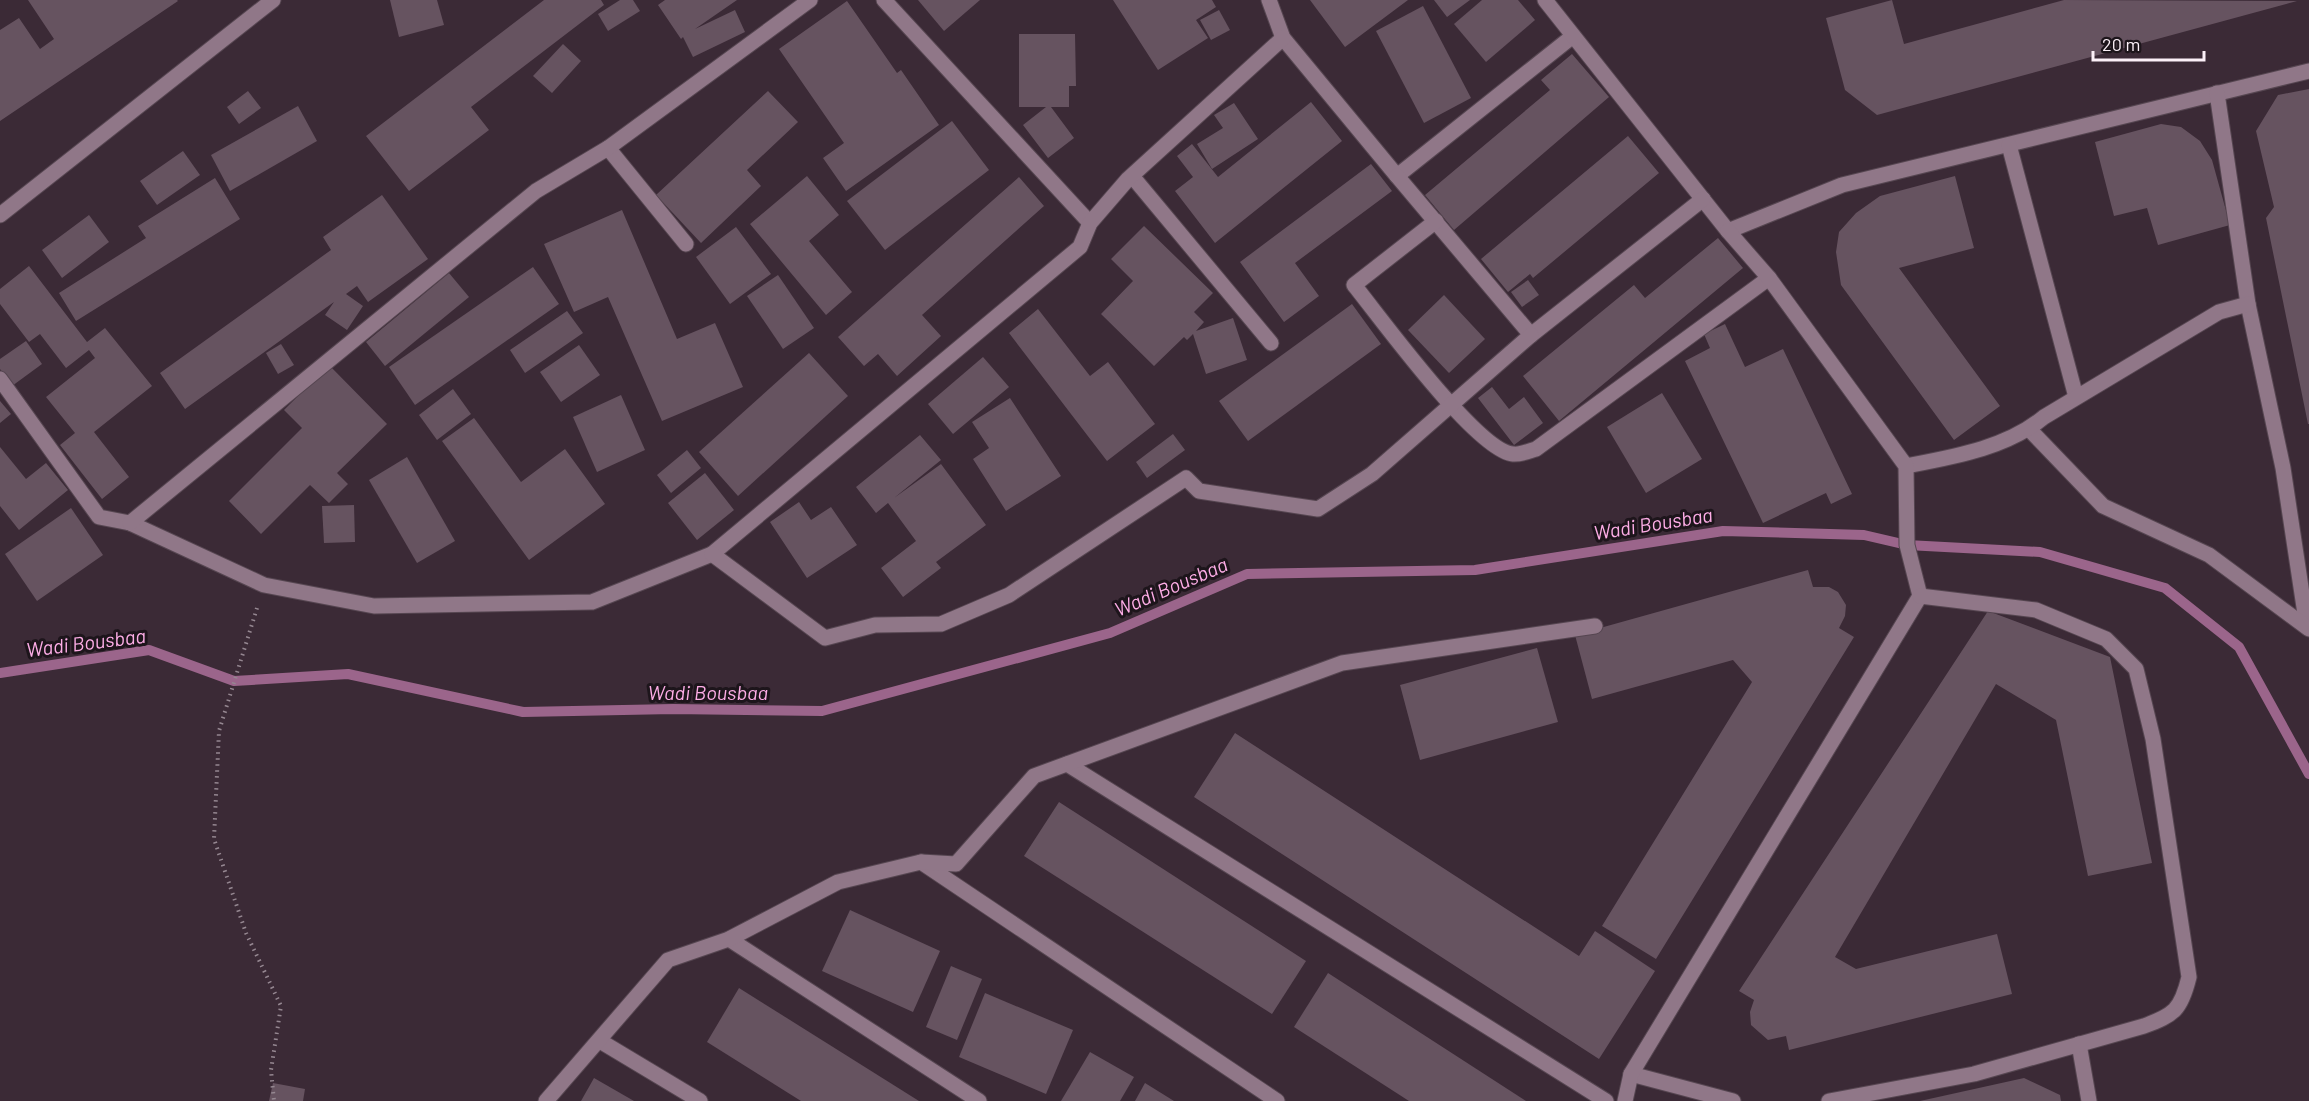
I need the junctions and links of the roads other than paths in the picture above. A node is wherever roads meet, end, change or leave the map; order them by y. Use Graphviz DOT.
graph roads {
  1 [pos="273,0"];
  2 [pos="810,0"];
  3 [pos="884,0"];
  4 [pos="1270,0"];
  5 [pos="1545,0"];
  6 [pos="1573,36"];
  7 [pos="1282,38"];
  8 [pos="2309,71"];
  9 [pos="2217,93"];
  10 [pos="2009,145"];
  11 [pos="608,148"];
  12 [pos="1132,176"];
  13 [pos="1397,176"];
  14 [pos="1703,199"];
  15 [pos="0,215"];
  16 [pos="1436,221"];
  17 [pos="1090,223"];
  18 [pos="1728,231"];
  19 [pos="686,244"];
  20 [pos="1769,278"];
  21 [pos="2248,304"];
  22 [pos="1531,334"];
  23 [pos="1271,343"];
  24 [pos="0,379"];
  25 [pos="2076,397"];
  26 [pos="1452,406"];
  27 [pos="2029,429"];
  28 [pos="1906,466"];
  29 [pos="130,523"];
  30 [pos="712,554"];
  31 [pos="1920,596"];
  32 [pos="1595,626"];
  33 [pos="2308,628"];
  34 [pos="1066,764"];
  35 [pos="921,862"];
  36 [pos="729,939"];
  37 [pos="600,1041"];
  38 [pos="2079,1044"];
  39 [pos="1631,1074"];
  40 [pos="546,1101"];
  41 [pos="700,1101"];
  42 [pos="979,1101"];
  43 [pos="1277,1101"];
  44 [pos="1606,1101"];
  45 [pos="1625,1101"];
  46 [pos="1734,1101"];
  47 [pos="1829,1101"];
  48 [pos="2089,1101"];
  1 -- 15 [label="street"];
  2 -- 11 [label="street"];
  3 -- 17 [label="street"];
  4 -- 7 [label="street"];
  5 -- 6 [label="street"];
  6 -- 13 [label="street"];
  6 -- 14 [label="street"];
  7 -- 12 [label="street"];
  7 -- 13 [label="street"];
  8 -- 9 [label="street"];
  9 -- 10 [label="street"];
  9 -- 21 [label="street"];
  10 -- 18 [label="street"];
  10 -- 25 [label="street"];
  11 -- 19 [label="street"];
  11 -- 29 [label="street"];
  12 -- 17 [label="street"];
  12 -- 23 [label="street"];
  13 -- 16 [label="street"];
  14 -- 18 [label="street"];
  14 -- 22 [label="street"];
  16 -- 22 [label="street"];
  16 -- 26 [label="street"];
  17 -- 30 [label="street"];
  18 -- 20 [label="street"];
  20 -- 26 [label="street"];
  20 -- 28 [label="street"];
  21 -- 25 [label="street"];
  21 -- 33 [label="street"];
  22 -- 26 [label="street"];
  24 -- 29 [label="street"];
  25 -- 27 [label="street"];
  26 -- 30 [label="street"];
  27 -- 28 [label="street"];
  27 -- 33 [label="street"];
  28 -- 31 [label="street"];
  29 -- 30 [label="street"];
  31 -- 38 [label="street"];
  31 -- 39 [label="street"];
  32 -- 34 [label="street"];
  34 -- 35 [label="street"];
  34 -- 44 [label="street"];
  35 -- 36 [label="street"];
  35 -- 43 [label="street"];
  36 -- 37 [label="street"];
  36 -- 42 [label="street"];
  37 -- 40 [label="street"];
  37 -- 41 [label="street"];
  38 -- 47 [label="street"];
  38 -- 48 [label="street"];
  39 -- 45 [label="street"];
  39 -- 46 [label="street"];
}
